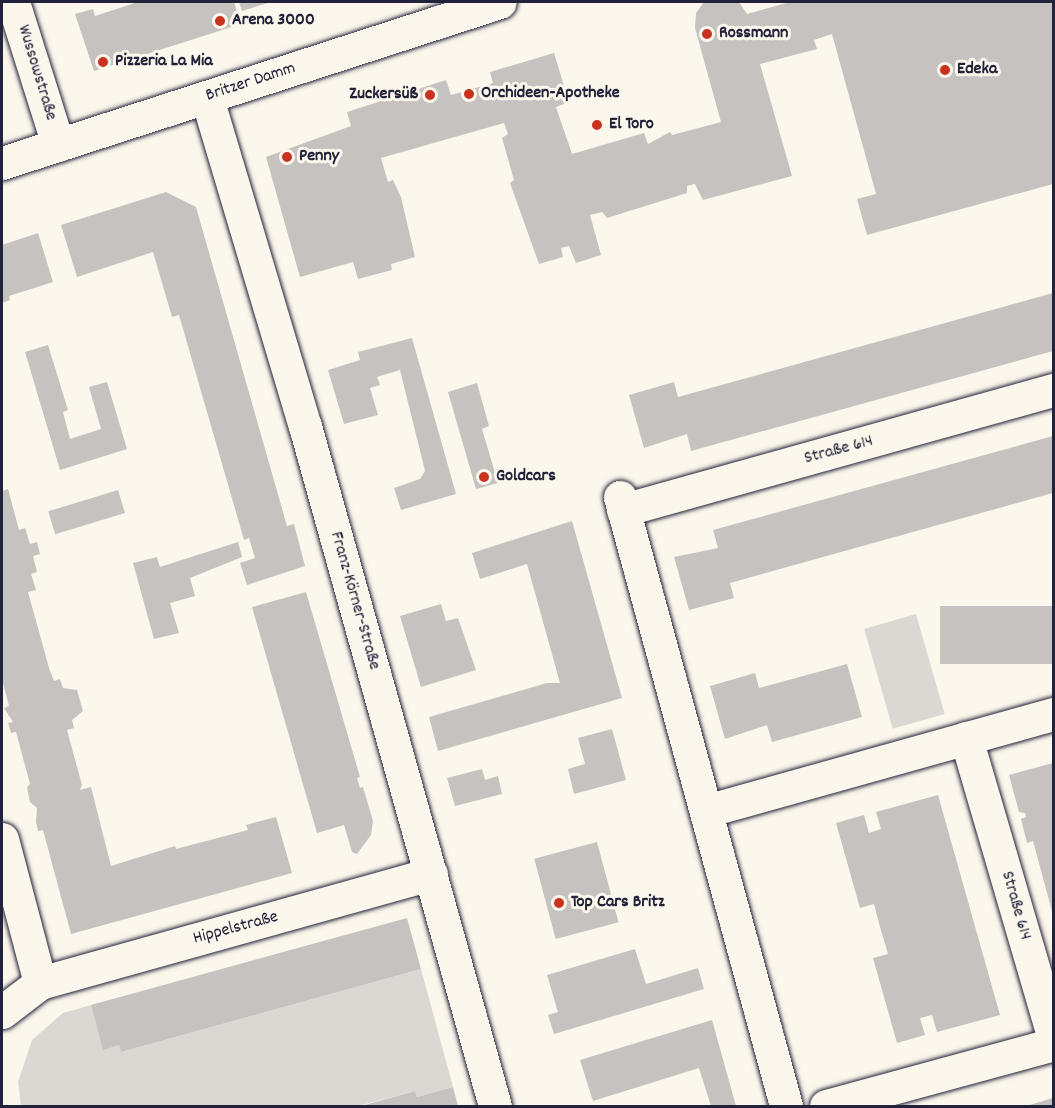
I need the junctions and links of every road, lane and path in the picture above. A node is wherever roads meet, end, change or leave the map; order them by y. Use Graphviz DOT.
graph roads {
  1 [pos="13,2"];
  2 [pos="500,2"];
  3 [pos="207,98"];
  4 [pos="58,145"];
  5 [pos="2,163"];
  6 [pos="1053,390"];
  7 [pos="1053,714"];
  8 [pos="966,738"];
  9 [pos="706,811"];
  10 [pos="2,839"];
  11 [pos="431,874"];
  12 [pos="40,983"];
  13 [pos="2,1012"];
  14 [pos="1053,1038"];
  15 [pos="1053,1044"];
  16 [pos="495,1107"];
  17 [pos="786,1107"];
  18 [pos="826,1107"];
  1 -- 4 [label="street, Wussowstraße"];
  2 -- 3 [label="street, Britzer Damm"];
  3 -- 4 [label="street, Britzer Damm"];
  3 -- 11 [label="street, Franz-Körner-Straße"];
  4 -- 5 [label="street, Britzer Damm"];
  6 -- 9 [label="street, Straße 614"];
  7 -- 8 [label="street"];
  8 -- 9 [label="street"];
  8 -- 14 [label="street, Straße 614"];
  9 -- 17 [label="street, Straße 614"];
  10 -- 12 [label="street"];
  11 -- 12 [label="street, Hippelstraße"];
  11 -- 16 [label="street, Franz-Körner-Straße"];
  12 -- 13 [label="street"];
  15 -- 18 [label="street"];
}
